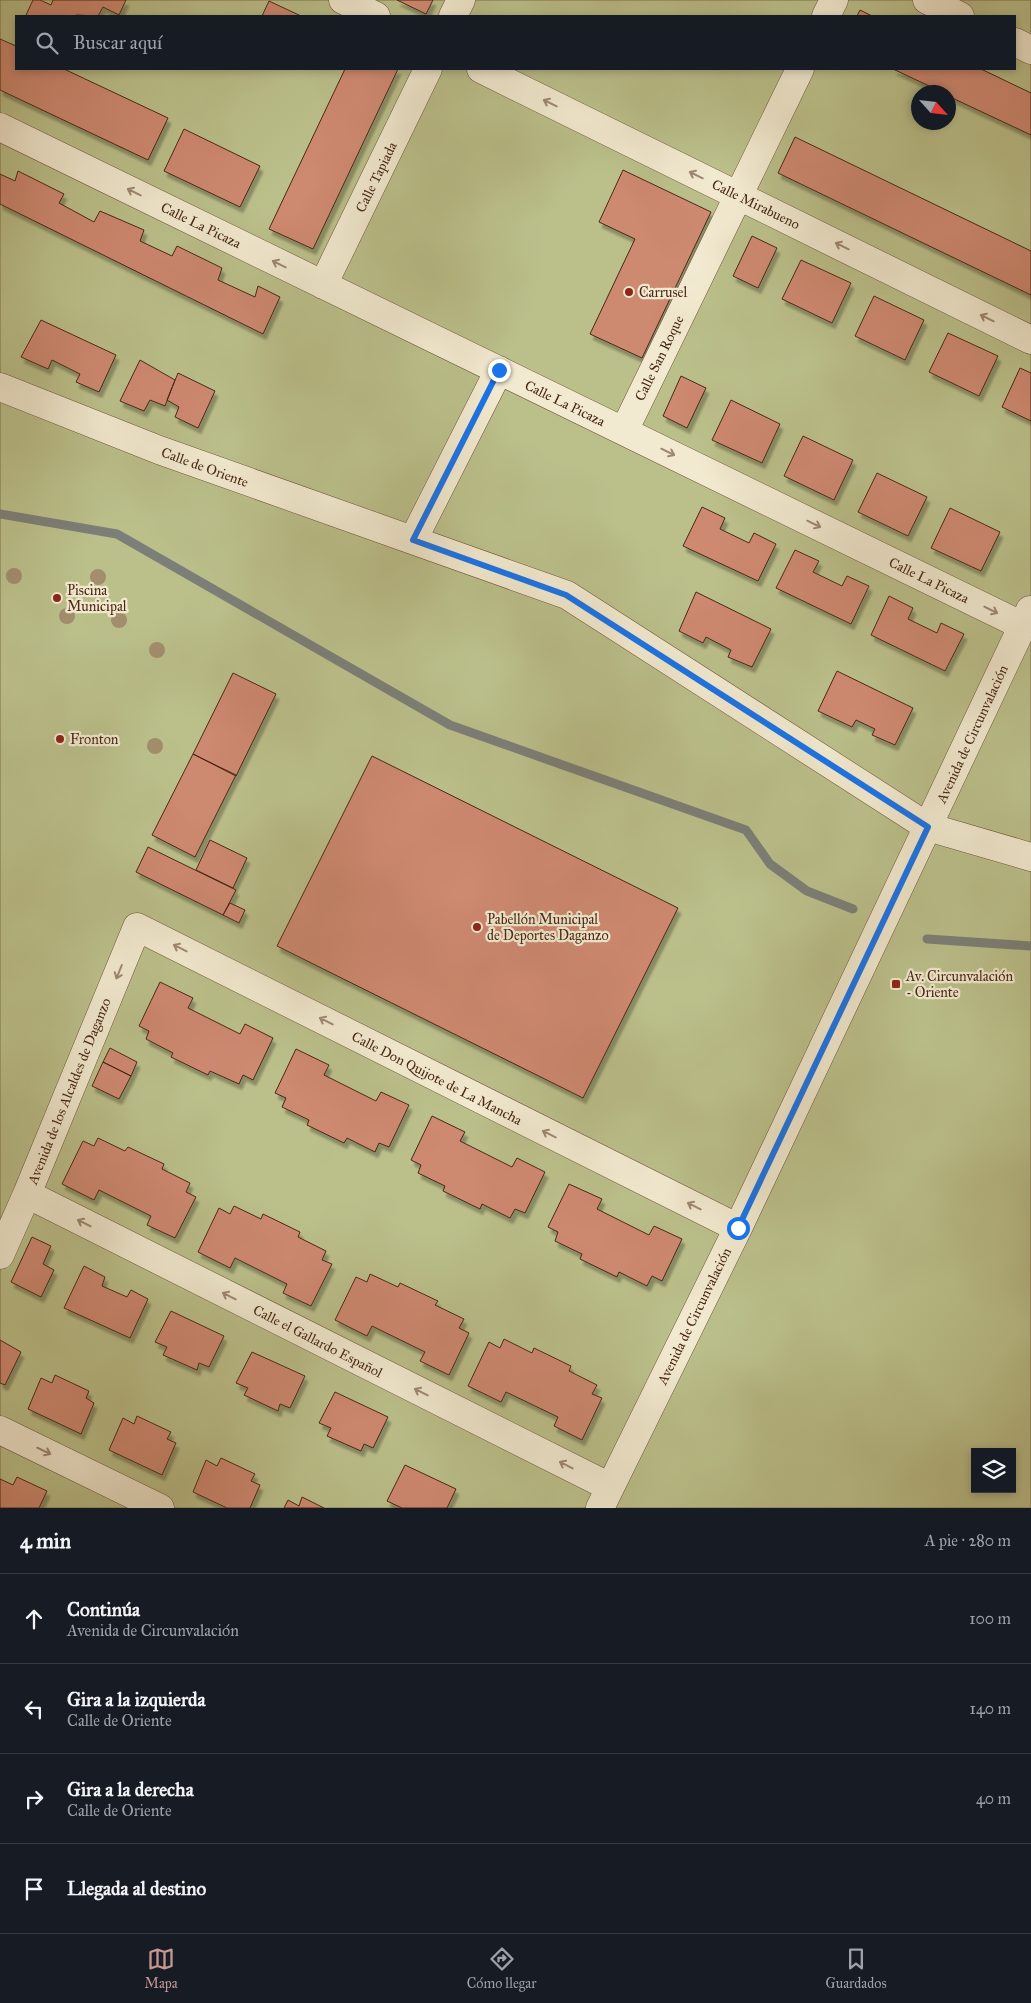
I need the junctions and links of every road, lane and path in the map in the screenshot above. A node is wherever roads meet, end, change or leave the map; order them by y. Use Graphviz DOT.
graph roads {
  1 [pos="344,0"];
  2 [pos="461,0"];
  3 [pos="834,0"];
  4 [pos="926,0"];
  5 [pos="374,15"];
  6 [pos="454,15"];
  7 [pos="826,15"];
  8 [pos="958,15"];
  9 [pos="1016,42"];
  10 [pos="1031,50"];
  11 [pos="428,70"];
  12 [pos="483,70"];
  13 [pos="800,70"];
  14 [pos="0,127"];
  15 [pos="738,195"];
  16 [pos="323,285"];
  17 [pos="1031,340"];
  18 [pos="499,370"];
  19 [pos="0,387"];
  20 [pos="624,431"];
  21 [pos="413,540"];
  22 [pos="1027,617"];
  23 [pos="928,827"];
  24 [pos="1031,857"];
  25 [pos="137,927"];
  26 [pos="27,1194"];
  27 [pos="738,1228"];
  28 [pos="0,1255"];
  29 [pos="0,1430"];
  30 [pos="605,1497"];
  31 [pos="160,1508"];
  1 -- 5 [label="street"];
  2 -- 6 [label="street"];
  3 -- 7 [label="street"];
  4 -- 8 [label="street"];
  9 -- 10 [label="street"];
  11 -- 16 [label="street, Calle Tapiada"];
  15 -- 12 [label="street, Calle Mirabueno, one-way"];
  13 -- 15 [label="street, Calle San Roque"];
  16 -- 14 [label="street, Calle La Picaza, one-way"];
  17 -- 15 [label="street, Calle Mirabueno, one-way"];
  15 -- 20 [label="street, Calle San Roque"];
  16 -- 18 [label="street, Calle La Picaza"];
  18 -- 20 [label="street, Calle La Picaza"];
  18 -- 21 [label="street"];
  19 -- 21 [label="street, Calle de Oriente"];
  20 -- 22 [label="street, Calle La Picaza, one-way"];
  21 -- 23 [label="street, Calle de Oriente"];
  22 -- 23 [label="street, Avenida de Circunvalación"];
  23 -- 24 [label="street, Calle de Oriente"];
  23 -- 27 [label="street, Avenida de Circunvalación"];
  25 -- 26 [label="street, Avenida de los Alcaldes de Daganzo, one-way"];
  27 -- 25 [label="street, Calle Don Quijote de La Mancha, one-way"];
  26 -- 28 [label="street, Avenida de los Alcaldes de Daganzo"];
  30 -- 26 [label="street, Calle el Gallardo Español, one-way"];
  27 -- 30 [label="street, Avenida de Circunvalación"];
  29 -- 31 [label="street, one-way"];
}
